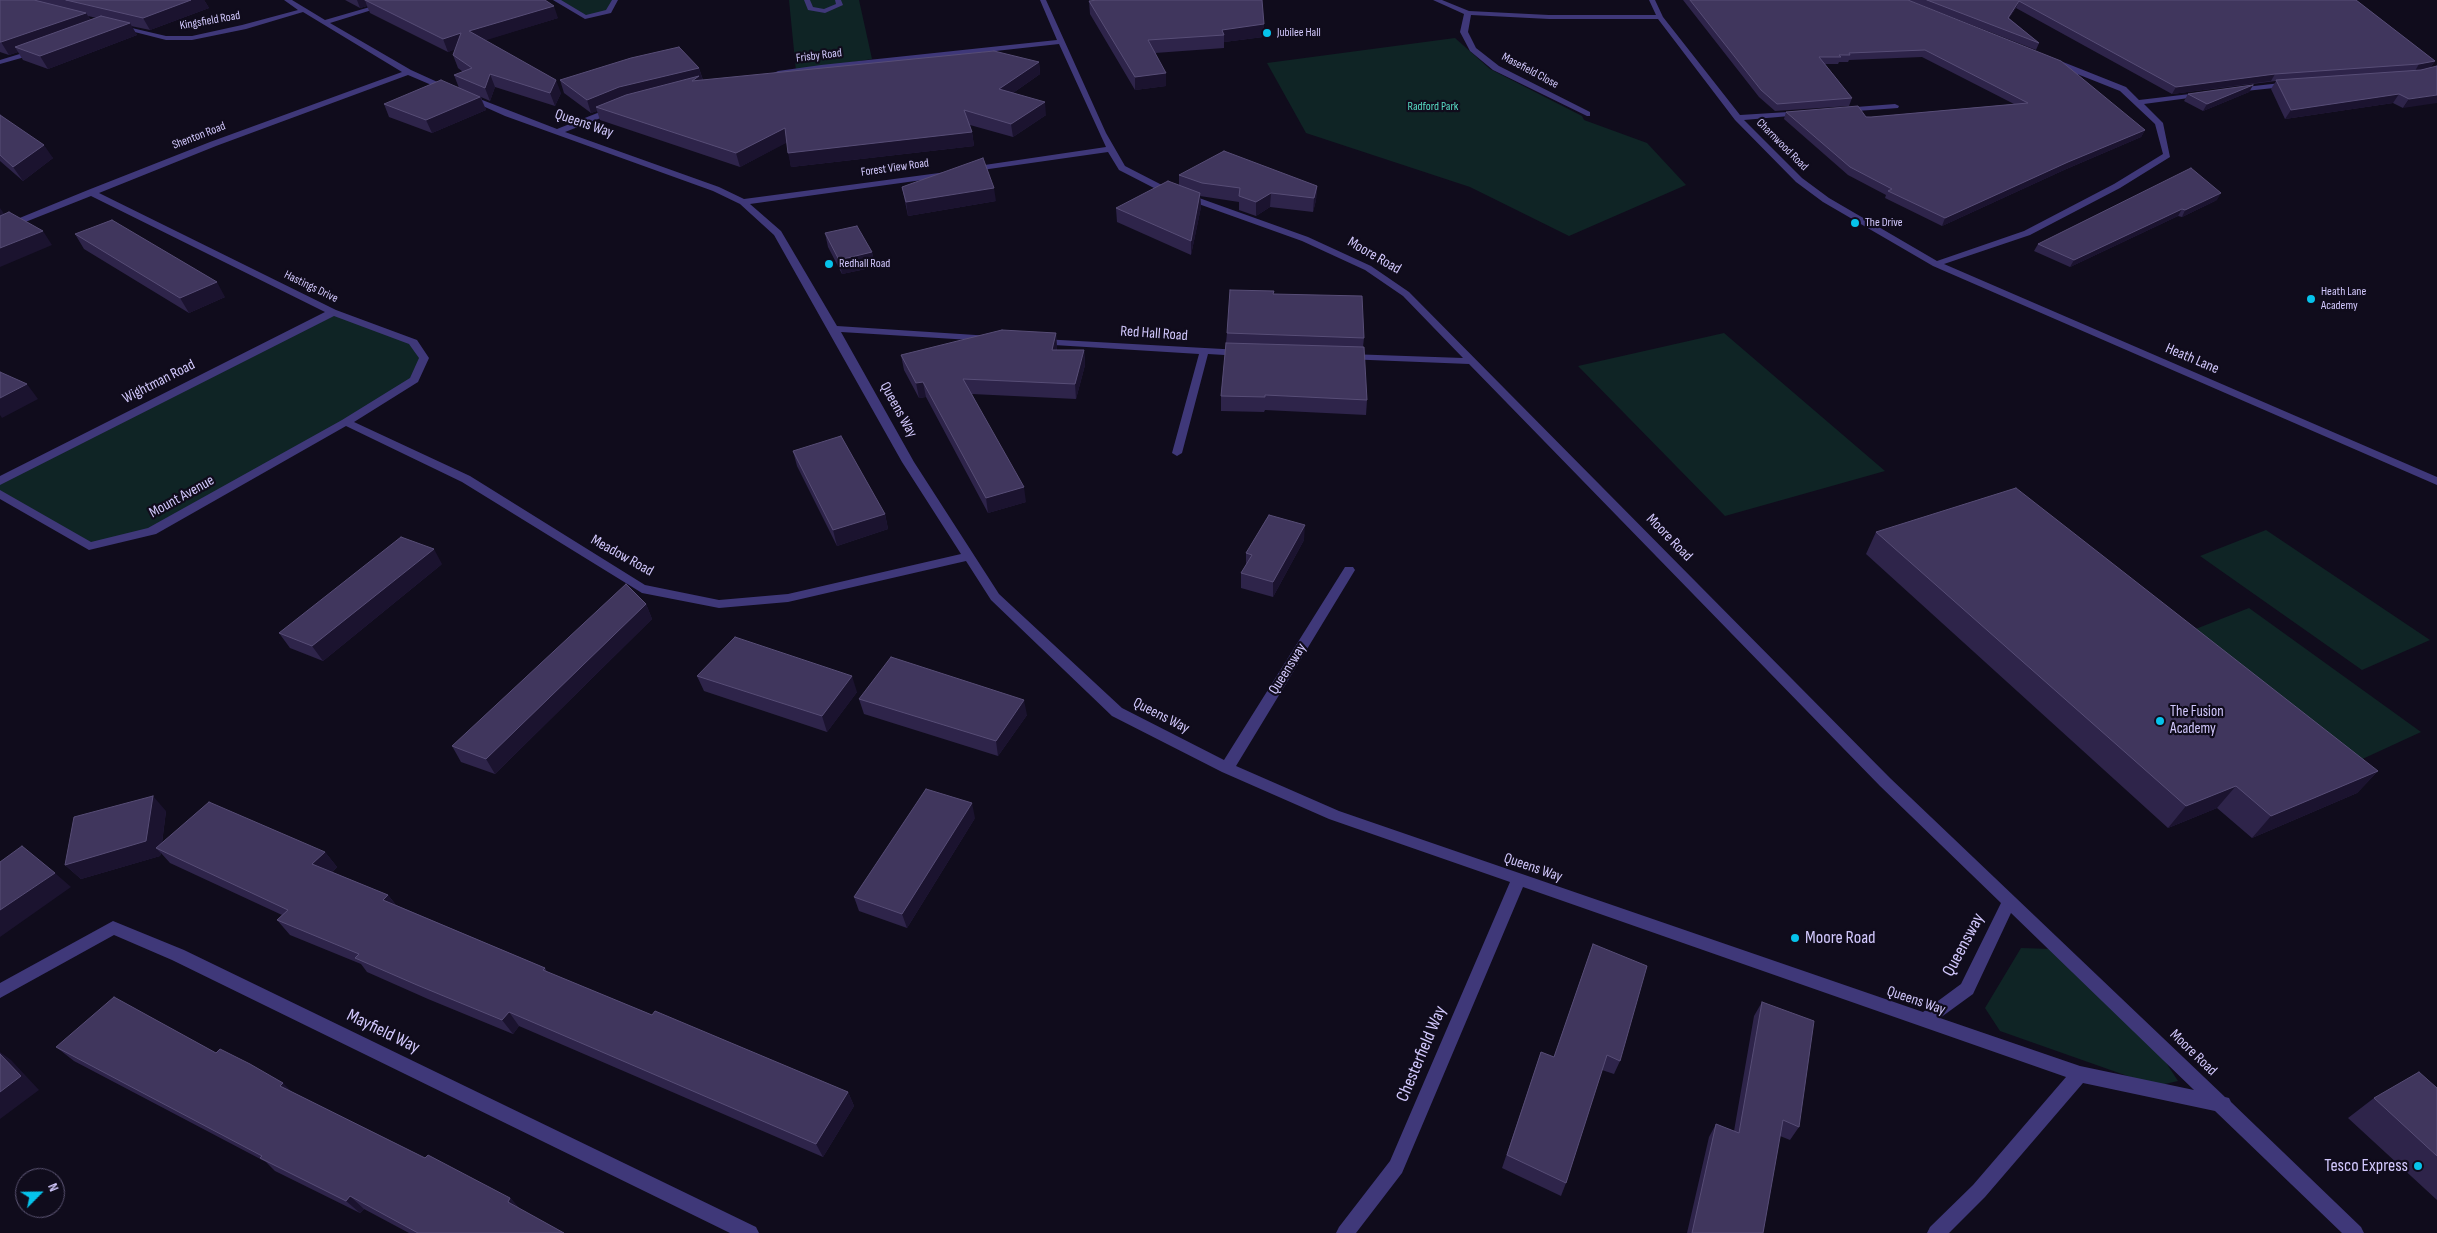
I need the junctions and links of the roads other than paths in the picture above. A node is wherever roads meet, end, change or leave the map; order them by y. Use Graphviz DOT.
graph roads {
  1 [pos="288,0"];
  2 [pos="400,0"];
  3 [pos="556,0"];
  4 [pos="615,0"];
  5 [pos="807,0"];
  6 [pos="838,0"];
  7 [pos="1043,0"];
  8 [pos="1436,0"];
  9 [pos="1652,0"];
  10 [pos="304,10"];
  11 [pos="1468,13"];
  12 [pos="1660,17"];
  13 [pos="326,22"];
  14 [pos="108,24"];
  15 [pos="1062,42"];
  16 [pos="46,48"];
  17 [pos="2043,57"];
  18 [pos="0,62"];
  19 [pos="408,72"];
  20 [pos="768,75"];
  21 [pos="2300,83"];
  22 [pos="2224,92"];
  23 [pos="2214,93"];
  24 [pos="2138,103"];
  25 [pos="1896,106"];
  26 [pos="618,108"];
  27 [pos="1836,111"];
  28 [pos="1807,113"];
  29 [pos="1587,114"];
  30 [pos="1738,118"];
  31 [pos="557,132"];
  32 [pos="1109,149"];
  33 [pos="91,192"];
  34 [pos="743,202"];
  35 [pos="0,229"];
  36 [pos="1936,264"];
  37 [pos="333,312"];
  38 [pos="834,329"];
  39 [pos="994,339"];
  40 [pos="1033,341"];
  41 [pos="1204,352"];
  42 [pos="1254,354"];
  43 [pos="1333,356"];
  44 [pos="1472,361"];
  45 [pos="346,422"];
  46 [pos="1177,453"];
  47 [pos="0,481"];
  48 [pos="2437,481"];
  49 [pos="0,494"];
  50 [pos="970,556"];
  51 [pos="1349,570"];
  52 [pos="1227,768"];
  53 [pos="1518,880"];
  54 [pos="2010,900"];
  55 [pos="0,991"];
  56 [pos="1923,1021"];
  57 [pos="2080,1074"];
  58 [pos="2223,1104"];
  59 [pos="750,1233"];
  60 [pos="1345,1233"];
  61 [pos="1936,1233"];
  62 [pos="2355,1233"];
  1 -- 10 [label="street, Queens Way"];
  2 -- 13 [label="street"];
  3 -- 4 [label="street"];
  5 -- 6 [label="street"];
  7 -- 15 [label="street, Moore Road"];
  8 -- 11 [label="street"];
  9 -- 12 [label="street, Charnwood Road"];
  10 -- 13 [label="street, Queens Way"];
  10 -- 14 [label="street, Kingsfield Road"];
  11 -- 12 [label="street"];
  11 -- 29 [label="street, Masefield Close"];
  12 -- 30 [label="street, Charnwood Road"];
  13 -- 19 [label="street, Queens Way"];
  15 -- 20 [label="street, Frisby Road"];
  15 -- 32 [label="street, Moore Road"];
  16 -- 18 [label="street"];
  17 -- 24 [label="street"];
  19 -- 31 [label="street, Queens Way"];
  19 -- 33 [label="street, Shenton Road"];
  21 -- 22 [label="street"];
  23 -- 24 [label="street"];
  24 -- 36 [label="street"];
  25 -- 27 [label="street"];
  26 -- 31 [label="street"];
  28 -- 30 [label="street"];
  30 -- 36 [label="street, Charnwood Road"];
  31 -- 34 [label="street, Queens Way"];
  32 -- 34 [label="street, Forest View Road"];
  32 -- 44 [label="street, Moore Road"];
  33 -- 35 [label="street, Shenton Road"];
  33 -- 37 [label="street, Hastings Drive"];
  34 -- 38 [label="street, Queens Way"];
  36 -- 48 [label="street, Heath Lane"];
  37 -- 45 [label="street, Hastings Drive"];
  37 -- 47 [label="street, Wightman Road"];
  38 -- 39 [label="street"];
  38 -- 50 [label="street, Queens Way"];
  40 -- 41 [label="street, Red Hall Road"];
  41 -- 42 [label="street, Red Hall Road"];
  41 -- 46 [label="street"];
  43 -- 44 [label="street"];
  44 -- 54 [label="street, Moore Road"];
  45 -- 49 [label="street, Mount Avenue"];
  45 -- 50 [label="street, Meadow Road"];
  50 -- 52 [label="street, Queens Way"];
  51 -- 52 [label="street, Queensway"];
  52 -- 53 [label="street, Queens Way"];
  53 -- 56 [label="street, Queens Way"];
  53 -- 60 [label="street, Chesterfield Way"];
  54 -- 56 [label="street, Queensway"];
  54 -- 58 [label="street, Moore Road"];
  55 -- 59 [label="street, Mayfield Way"];
  56 -- 57 [label="street, Queens Way"];
  57 -- 58 [label="street, Queens Way"];
  57 -- 61 [label="street"];
  58 -- 62 [label="street, Moore Road"];
}
